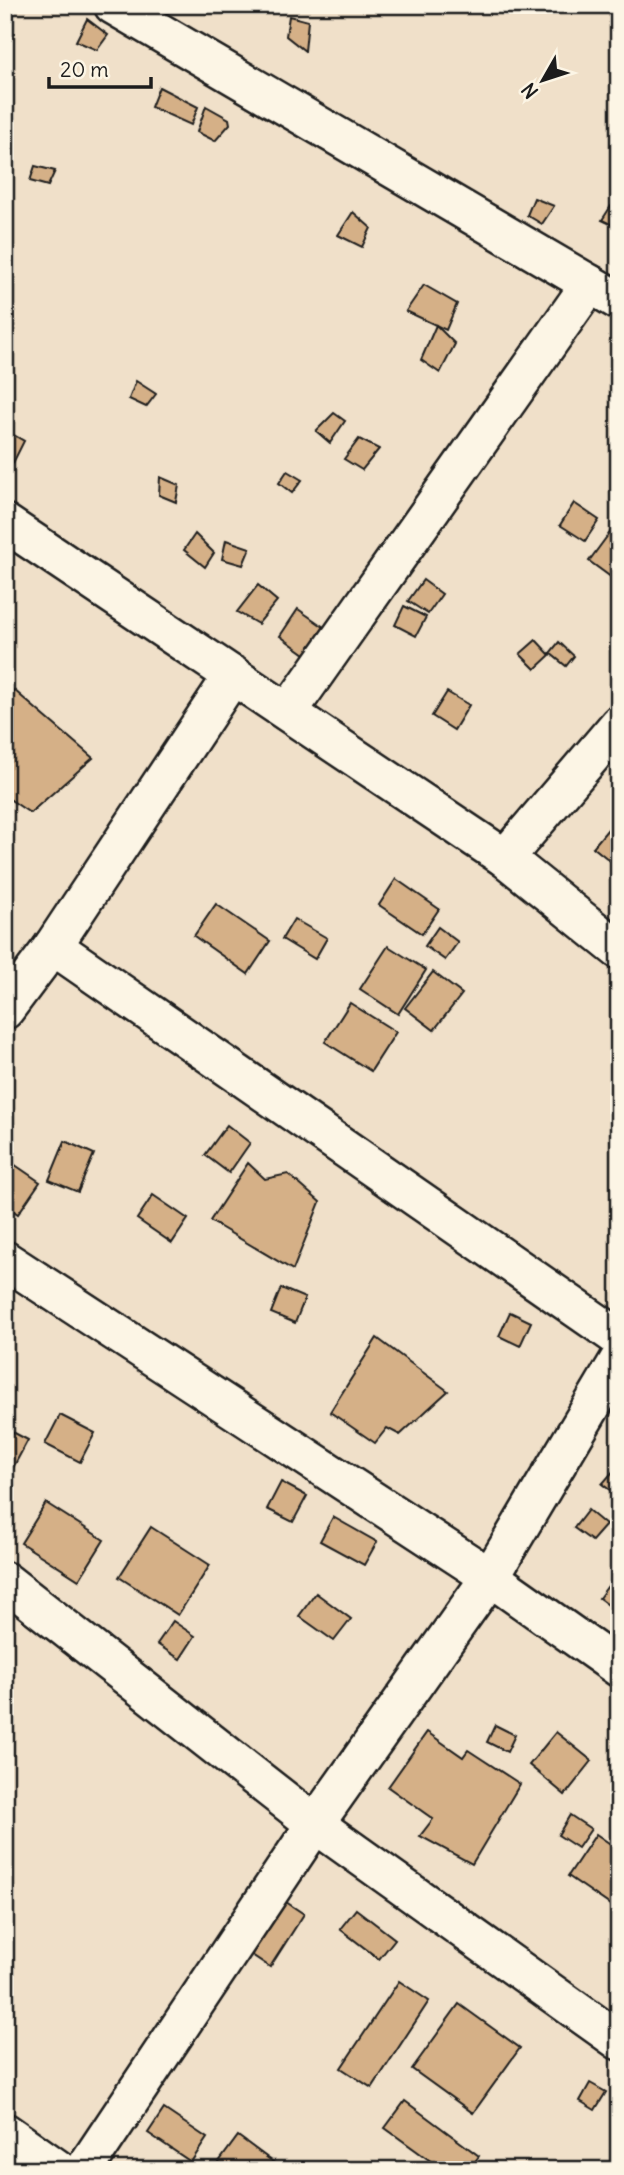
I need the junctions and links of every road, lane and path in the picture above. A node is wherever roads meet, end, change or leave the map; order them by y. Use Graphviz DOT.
graph roads {
  1 [pos="113,5"];
  2 [pos="605,293"];
  3 [pos="5,523"];
  4 [pos="233,675"];
  5 [pos="288,712"];
  6 [pos="619,724"];
  7 [pos="505,858"];
  8 [pos="54,946"];
  9 [pos="619,950"];
  10 [pos="5,1010"];
  11 [pos="5,1260"];
  12 [pos="619,1338"];
  13 [pos="619,1360"];
  14 [pos="489,1577"];
  15 [pos="5,1581"];
  16 [pos="619,1668"];
  17 [pos="315,1824"];
  18 [pos="619,2041"];
  19 [pos="5,2132"];
  20 [pos="59,2170"];
  21 [pos="84,2170"];
  1 -- 2 [label="street"];
  2 -- 5 [label="street"];
  3 -- 4 [label="street"];
  4 -- 5 [label="street"];
  4 -- 8 [label="street"];
  5 -- 7 [label="street"];
  6 -- 7 [label="street"];
  7 -- 9 [label="street"];
  8 -- 10 [label="street"];
  8 -- 12 [label="street"];
  11 -- 14 [label="street"];
  13 -- 14 [label="street"];
  14 -- 16 [label="street"];
  14 -- 17 [label="street"];
  15 -- 17 [label="street"];
  17 -- 18 [label="street"];
  17 -- 21 [label="street"];
  19 -- 20 [label="street"];
}
